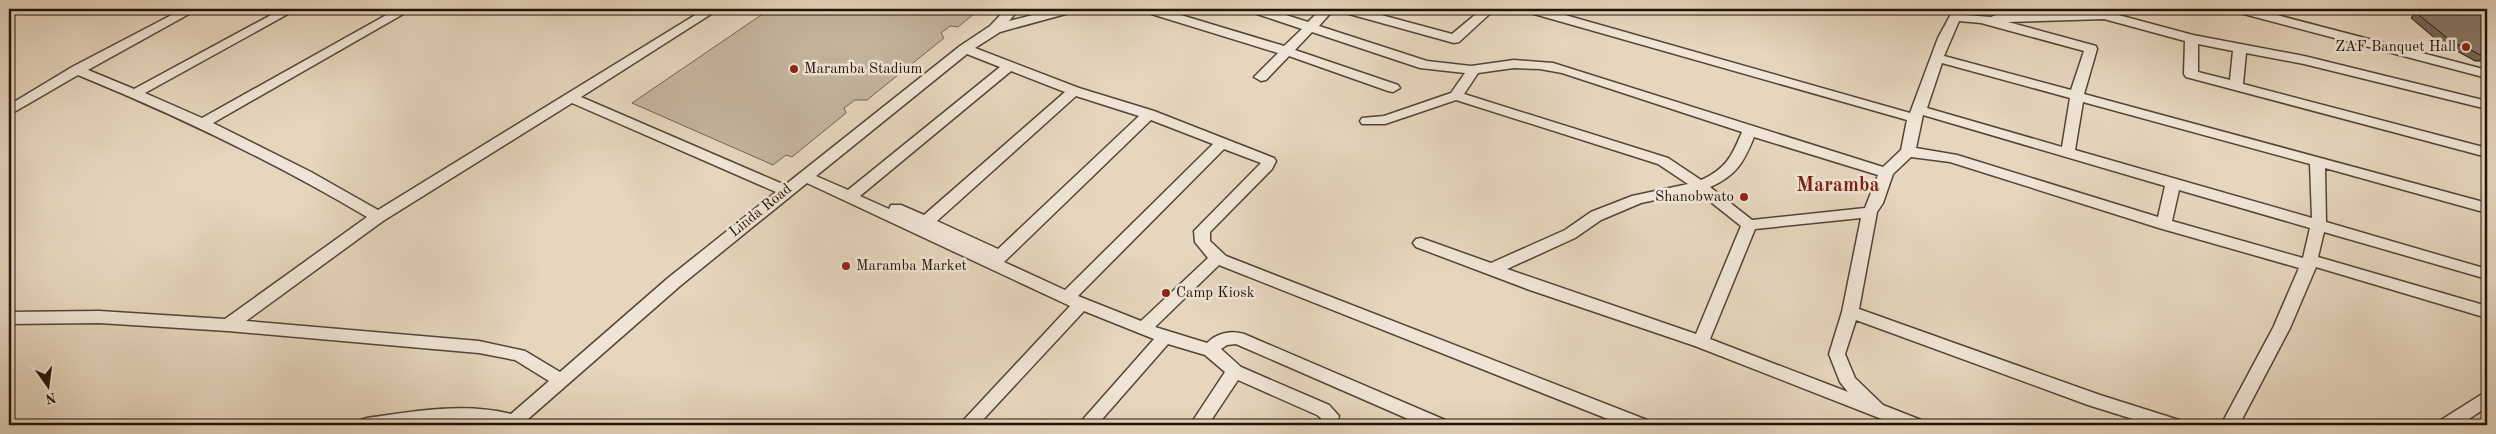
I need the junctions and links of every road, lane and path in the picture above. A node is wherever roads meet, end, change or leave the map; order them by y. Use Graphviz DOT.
graph roads {
  1 [pos="192,9"];
  2 [pos="290,9"];
  3 [pos="406,9"];
  4 [pos="713,9"];
  5 [pos="1013,9"];
  6 [pos="1069,9"];
  7 [pos="1149,9"];
  8 [pos="1255,9"];
  9 [pos="1328,9"];
  10 [pos="1346,9"];
  11 [pos="1489,9"];
  12 [pos="1531,9"];
  13 [pos="2240,9"];
  14 [pos="2105,12"];
  15 [pos="1982,19"];
  16 [pos="1310,28"];
  17 [pos="995,29"];
  18 [pos="2192,39"];
  19 [pos="965,48"];
  20 [pos="2240,48"];
  21 [pos="1286,51"];
  22 [pos="1937,58"];
  23 [pos="1009,66"];
  24 [pos="77,70"];
  25 [pos="1471,70"];
  26 [pos="2487,74"];
  27 [pos="1261,77"];
  28 [pos="2236,87"];
  29 [pos="1393,88"];
  30 [pos="1074,91"];
  31 [pos="136,93"];
  32 [pos="2077,95"];
  33 [pos="1456,96"];
  34 [pos="570,97"];
  35 [pos="2487,105"];
  36 [pos="9,111"];
  37 [pos="1149,114"];
  38 [pos="1916,114"];
  39 [pos="1367,121"];
  40 [pos="202,124"];
  41 [pos="1750,129"];
  42 [pos="1222,143"];
  43 [pos="1908,152"];
  44 [pos="2068,152"];
  45 [pos="2487,152"];
  46 [pos="2317,162"];
  47 [pos="1886,172"];
  48 [pos="804,176"];
  49 [pos="2173,182"];
  50 [pos="1699,186"];
  51 [pos="786,191"];
  52 [pos="849,197"];
  53 [pos="874,198"];
  54 [pos="2487,208"];
  55 [pos="1870,212"];
  56 [pos="378,217"];
  57 [pos="926,222"];
  58 [pos="2164,224"];
  59 [pos="1749,225"];
  60 [pos="2319,225"];
  61 [pos="1421,243"];
  62 [pos="1217,258"];
  63 [pos="996,260"];
  64 [pos="2310,262"];
  65 [pos="1492,269"];
  66 [pos="2487,274"];
  67 [pos="1074,301"];
  68 [pos="1850,312"];
  69 [pos="2487,312"];
  70 [pos="9,318"];
  71 [pos="228,325"];
  72 [pos="1143,329"];
  73 [pos="1166,337"];
  74 [pos="1701,342"];
  75 [pos="1211,350"];
  76 [pos="1235,371"];
  77 [pos="561,380"];
  78 [pos="2487,398"];
  79 [pos="1877,410"];
  80 [pos="520,423"];
  81 [pos="366,425"];
  82 [pos="968,425"];
  83 [pos="1087,425"];
  84 [pos="1199,425"];
  85 [pos="1327,425"];
  86 [pos="1438,425"];
  87 [pos="1641,425"];
  88 [pos="1915,425"];
  89 [pos="2173,425"];
  90 [pos="2230,425"];
  91 [pos="2447,425"];
  1 -- 24 [label="street"];
  2 -- 31 [label="street"];
  3 -- 40 [label="street"];
  4 -- 34 [label="street"];
  5 -- 17 [label="street, Linda Road"];
  6 -- 17 [label="street"];
  7 -- 21 [label="street"];
  8 -- 16 [label="street"];
  9 -- 16 [label="street"];
  10 -- 11 [label="street"];
  12 -- 38 [label="street"];
  13 -- 26 [label="street"];
  14 -- 15 [label="street"];
  14 -- 18 [label="street"];
  15 -- 22 [label="street"];
  15 -- 32 [label="street"];
  16 -- 21 [label="street"];
  16 -- 25 [label="street"];
  17 -- 19 [label="street, Linda Road"];
  18 -- 20 [label="street"];
  18 -- 28 [label="street"];
  19 -- 23 [label="street"];
  19 -- 48 [label="street, Linda Road"];
  20 -- 28 [label="street"];
  20 -- 35 [label="street"];
  21 -- 27 [label="street"];
  21 -- 29 [label="street"];
  22 -- 32 [label="street"];
  22 -- 38 [label="street"];
  23 -- 30 [label="street"];
  23 -- 52 [label="street"];
  24 -- 31 [label="street"];
  24 -- 36 [label="street"];
  25 -- 33 [label="street"];
  25 -- 41 [label="street"];
  28 -- 45 [label="street"];
  30 -- 37 [label="street"];
  30 -- 57 [label="street"];
  31 -- 40 [label="street"];
  32 -- 44 [label="street"];
  32 -- 46 [label="street"];
  33 -- 39 [label="street"];
  33 -- 50 [label="street"];
  34 -- 51 [label="street"];
  34 -- 56 [label="street"];
  37 -- 42 [label="street"];
  37 -- 63 [label="street"];
  38 -- 43 [label="street"];
  38 -- 44 [label="street"];
  40 -- 56 [label="street"];
  41 -- 47 [label="street"];
  41 -- 50 [label="street"];
  42 -- 62 [label="street"];
  42 -- 67 [label="street"];
  43 -- 47 [label="street"];
  43 -- 58 [label="street"];
  44 -- 49 [label="street"];
  46 -- 54 [label="street"];
  46 -- 60 [label="street"];
  47 -- 55 [label="street"];
  48 -- 51 [label="street, Linda Road"];
  48 -- 52 [label="street"];
  49 -- 58 [label="street"];
  49 -- 60 [label="street"];
  50 -- 59 [label="street"];
  50 -- 65 [label="street"];
  51 -- 77 [label="street, Linda Road"];
  52 -- 63 [label="street"];
  53 -- 57 [label="street"];
  55 -- 59 [label="street"];
  55 -- 68 [label="street"];
  56 -- 71 [label="street"];
  57 -- 63 [label="street"];
  58 -- 64 [label="street"];
  59 -- 74 [label="street"];
  60 -- 64 [label="street"];
  60 -- 66 [label="street"];
  61 -- 65 [label="street"];
  62 -- 72 [label="street"];
  62 -- 87 [label="street"];
  63 -- 67 [label="street"];
  64 -- 69 [label="street"];
  64 -- 90 [label="street"];
  65 -- 74 [label="street"];
  67 -- 72 [label="street"];
  67 -- 82 [label="street"];
  68 -- 79 [label="street"];
  68 -- 89 [label="street"];
  70 -- 71 [label="street"];
  71 -- 77 [label="street"];
  72 -- 73 [label="street"];
  73 -- 75 [label="street"];
  73 -- 83 [label="street"];
  74 -- 79 [label="street"];
  75 -- 76 [label="street"];
  75 -- 86 [label="street"];
  76 -- 84 [label="street"];
  76 -- 85 [label="street"];
  77 -- 80 [label="street, Linda Road"];
  78 -- 91 [label="street"];
  79 -- 88 [label="street"];
  80 -- 81 [label="street"];
}
